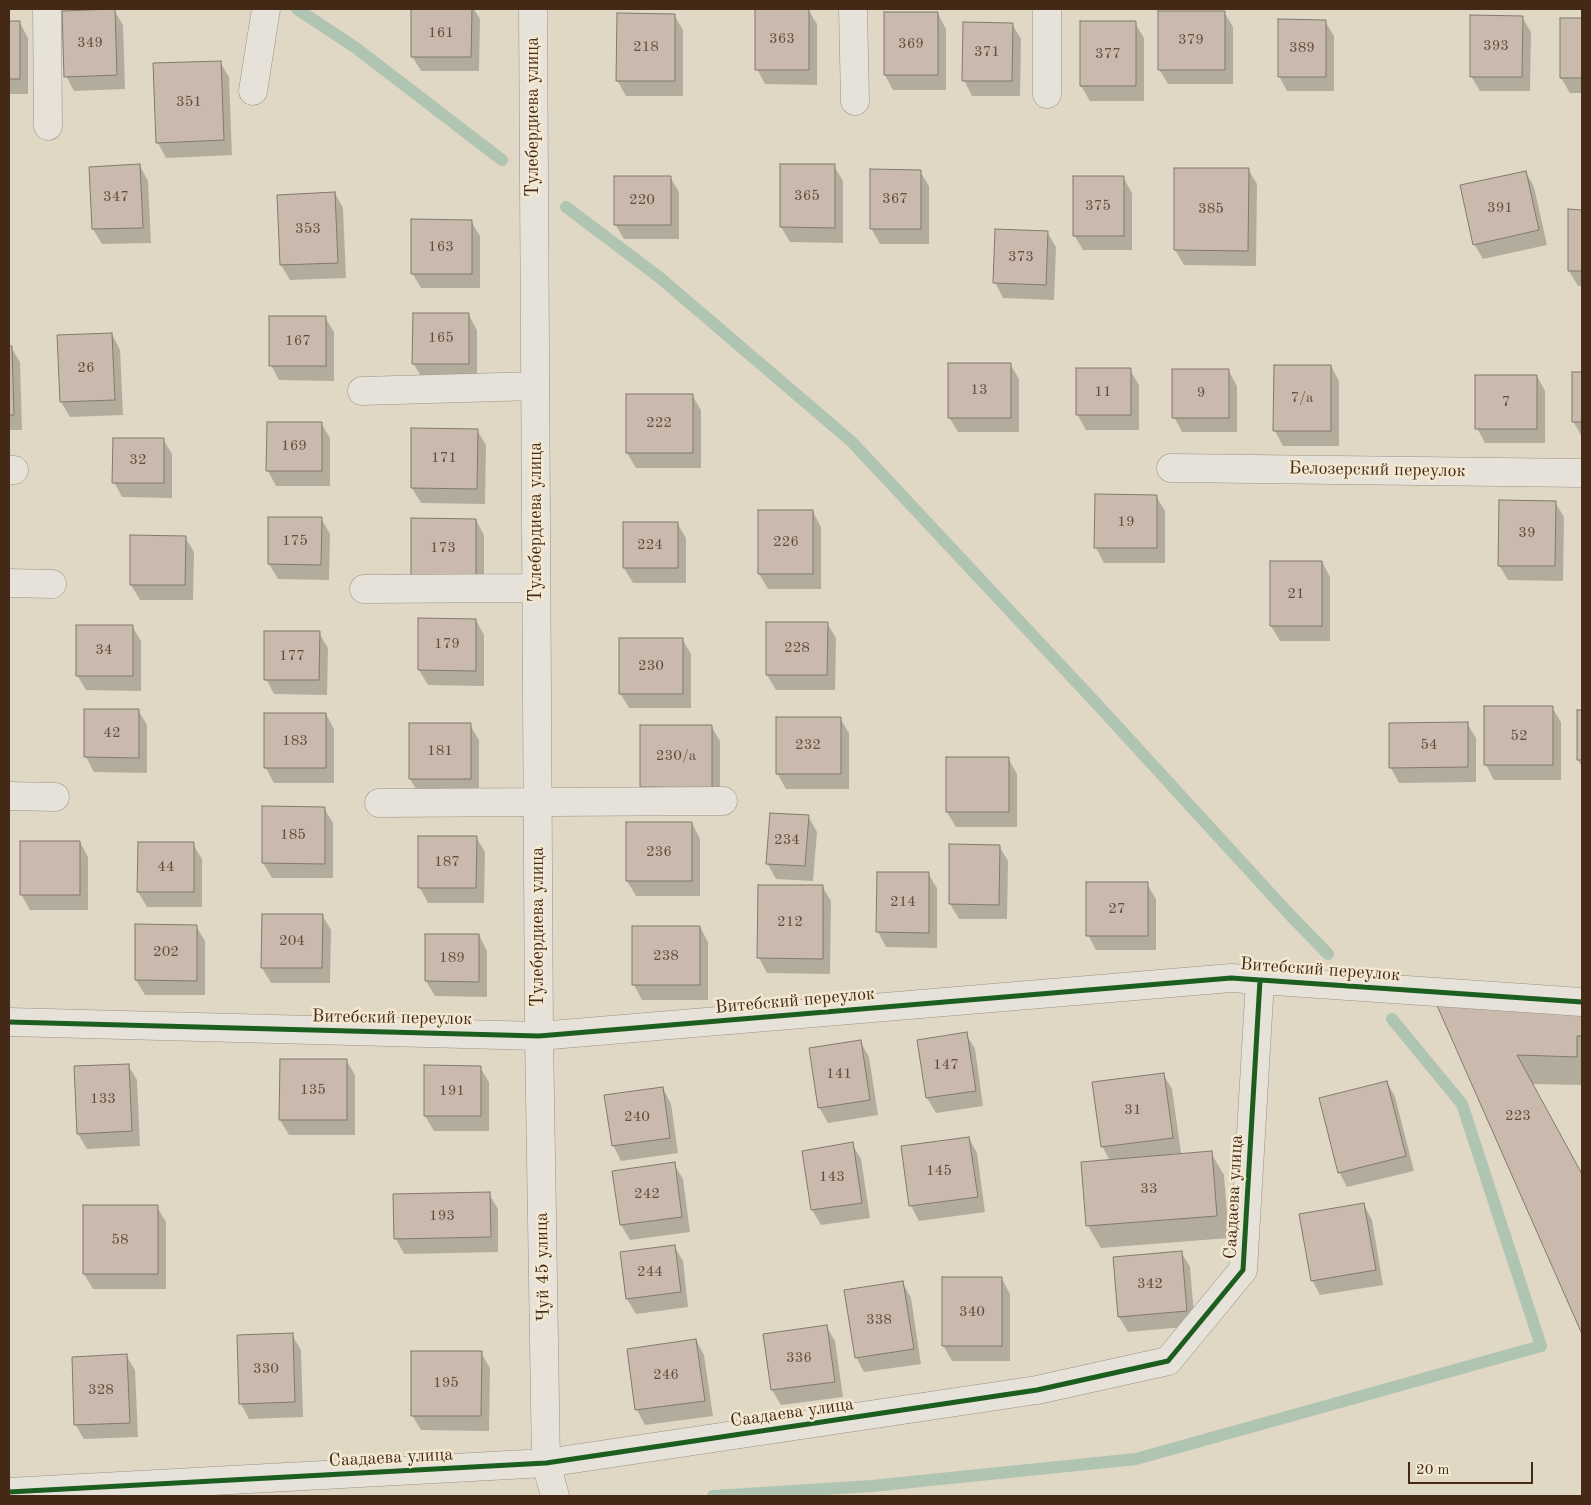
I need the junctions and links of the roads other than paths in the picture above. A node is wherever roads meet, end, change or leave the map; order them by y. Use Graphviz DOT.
graph roads {
  1 [pos="47,9"];
  2 [pos="266,9"];
  3 [pos="533,9"];
  4 [pos="853,9"];
  5 [pos="1048,9"];
  6 [pos="253,91"];
  7 [pos="1047,94"];
  8 [pos="855,101"];
  9 [pos="48,126"];
  10 [pos="535,386"];
  11 [pos="362,391"];
  12 [pos="1171,468"];
  13 [pos="1582,473"];
  14 [pos="9,583"];
  15 [pos="52,584"];
  16 [pos="536,588"];
  17 [pos="364,589"];
  18 [pos="9,796"];
  19 [pos="55,797"];
  20 [pos="723,801"];
  21 [pos="379,803"];
  22 [pos="537,803"];
  23 [pos="1260,980"];
  24 [pos="1582,1002"];
  25 [pos="9,1022"];
  26 [pos="539,1036"];
  27 [pos="546,1463"];
  28 [pos="9,1492"];
  29 [pos="555,1496"];
  1 -- 9 [label="street"];
  2 -- 6 [label="street"];
  3 -- 10 [label="street, Тулебердиева улица"];
  4 -- 8 [label="street"];
  5 -- 7 [label="street"];
  10 -- 11 [label="street"];
  10 -- 16 [label="street, Тулебердиева улица"];
  12 -- 13 [label="street, Белозерский переулок"];
  14 -- 15 [label="street"];
  16 -- 17 [label="street"];
  16 -- 22 [label="street, Тулебердиева улица"];
  18 -- 19 [label="street"];
  20 -- 22 [label="street"];
  21 -- 22 [label="street"];
  22 -- 26 [label="street, Тулебердиева улица"];
  23 -- 24 [label="street, Витебский переулок"];
  23 -- 26 [label="street, Витебский переулок"];
  23 -- 27 [label="street, Саадаева улица"];
  25 -- 26 [label="street, Витебский переулок"];
  26 -- 27 [label="street, Чуй 45 улица"];
  27 -- 28 [label="street, Саадаева улица"];
  27 -- 29 [label="street, Чуй 45 улица"];
}
